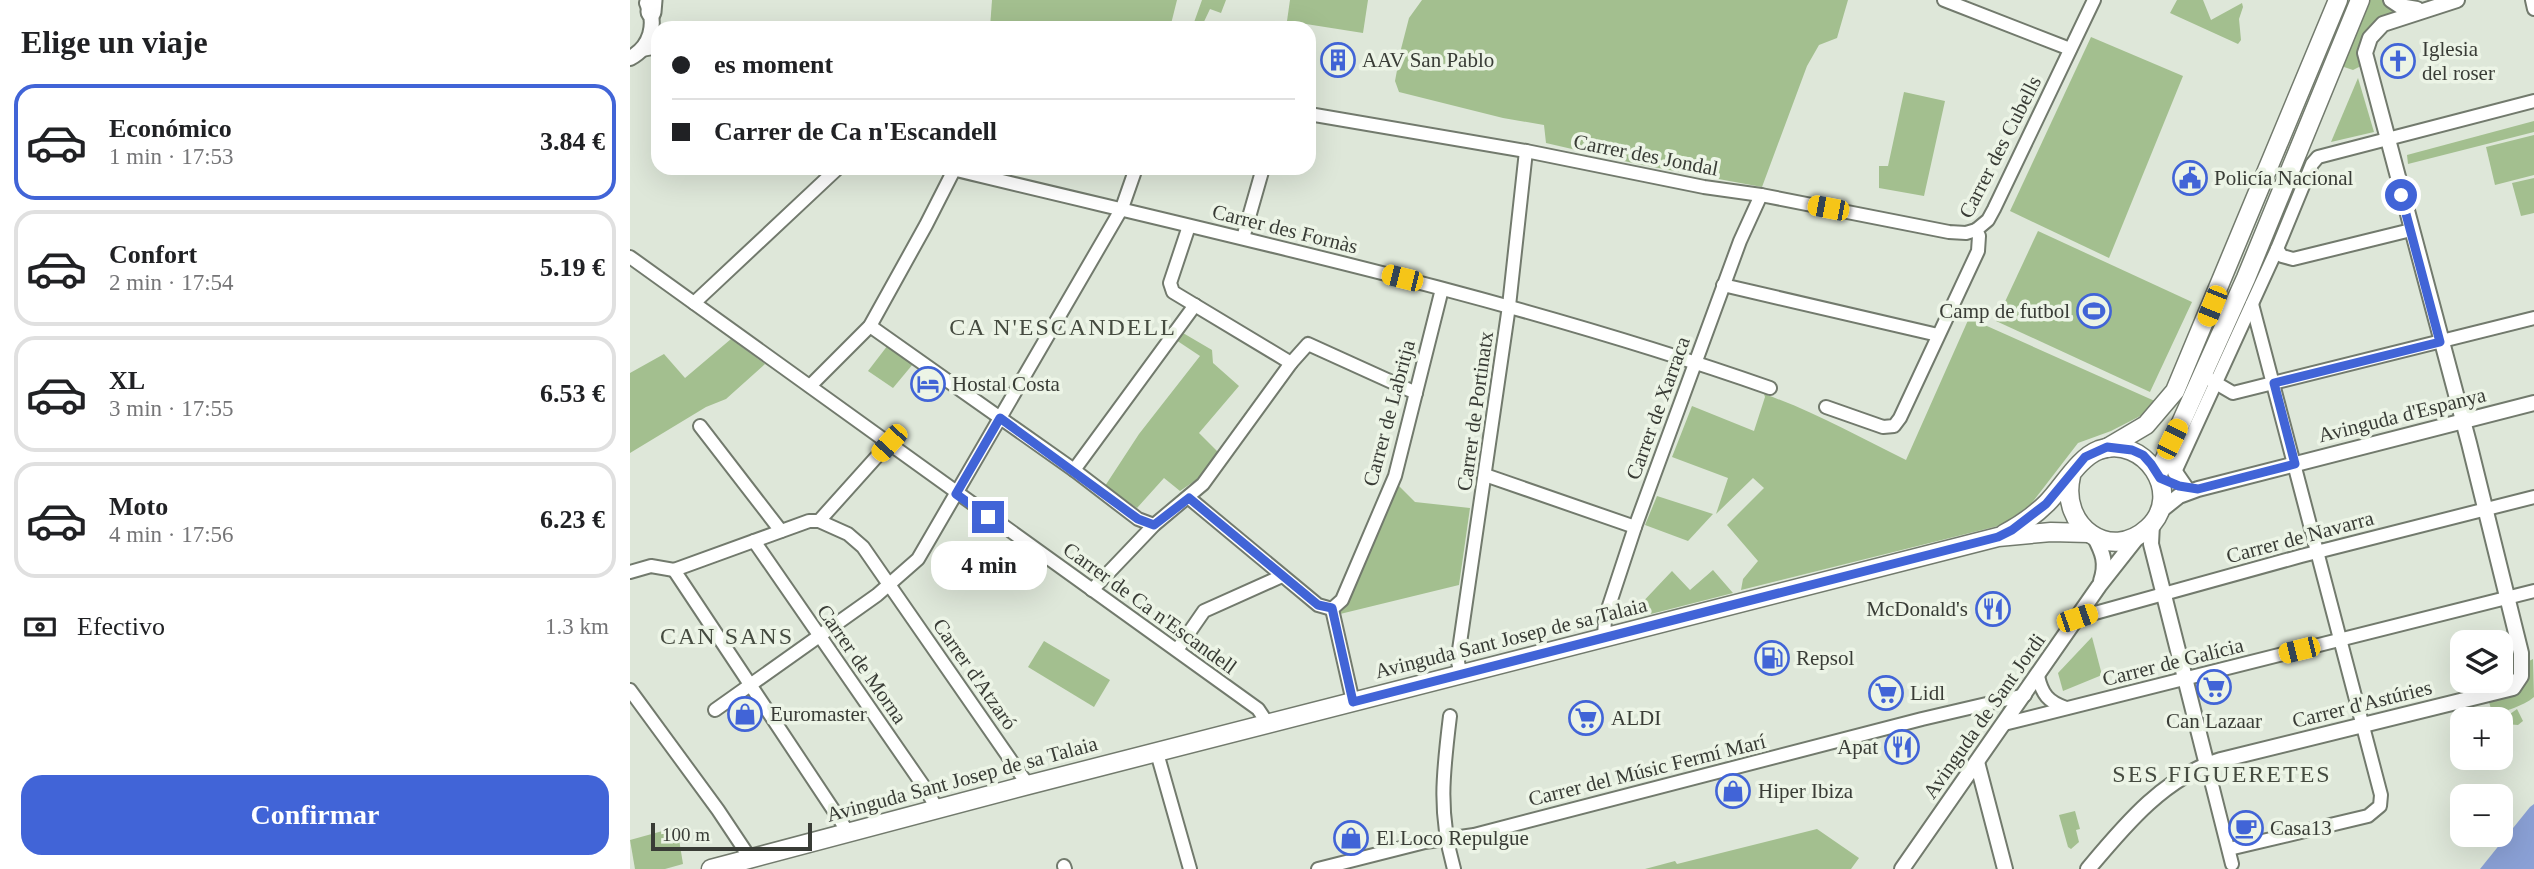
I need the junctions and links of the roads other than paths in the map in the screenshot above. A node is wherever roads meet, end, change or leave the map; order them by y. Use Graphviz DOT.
graph roads {
  1 [pos="1944,0"];
  2 [pos="2094,0"];
  3 [pos="2338,0"];
  4 [pos="2360,0"];
  5 [pos="2391,0"];
  6 [pos="2458,0"];
  7 [pos="2532,0"];
  8 [pos="2534,9"];
  9 [pos="2422,10"];
  10 [pos="651,22"];
  11 [pos="2070,49"];
  12 [pos="636,54"];
  13 [pos="2534,101"];
  14 [pos="1316,115"];
  15 [pos="2387,139"];
  16 [pos="1525,151"];
  17 [pos="831,175"];
  18 [pos="949,175"];
  19 [pos="982,175"];
  20 [pos="1134,175"];
  21 [pos="1261,175"];
  22 [pos="1760,195"];
  23 [pos="1122,208"];
  24 [pos="1189,226"];
  25 [pos="1976,230"];
  26 [pos="2411,230"];
  27 [pos="1243,238"];
  28 [pos="2277,249"];
  29 [pos="630,257"];
  30 [pos="1723,285"];
  31 [pos="1442,289"];
  32 [pos="694,303"];
  33 [pos="2252,304"];
  34 [pos="1195,305"];
  35 [pos="1509,306"];
  36 [pos="2534,318"];
  37 [pos="870,326"];
  38 [pos="1938,335"];
  39 [pos="2440,342"];
  40 [pos="1695,362"];
  41 [pos="1291,363"];
  42 [pos="2209,379"];
  43 [pos="2274,383"];
  44 [pos="810,386"];
  45 [pos="1770,388"];
  46 [pos="1416,393"];
  47 [pos="2534,403"];
  48 [pos="1826,407"];
  49 [pos="1000,418"];
  50 [pos="2154,418"];
  51 [pos="2463,422"];
  52 [pos="700,426"];
  53 [pos="889,443"];
  54 [pos="2107,447"];
  55 [pos="2295,464"];
  56 [pos="1074,470"];
  57 [pos="1485,475"];
  58 [pos="2164,475"];
  59 [pos="2071,476"];
  60 [pos="2192,488"];
  61 [pos="956,494"];
  62 [pos="2534,497"];
  63 [pos="1189,498"];
  64 [pos="2485,509"];
  65 [pos="2035,513"];
  66 [pos="819,521"];
  67 [pos="2150,524"];
  68 [pos="1154,525"];
  69 [pos="1635,527"];
  70 [pos="781,531"];
  71 [pos="2092,535"];
  72 [pos="1998,537"];
  73 [pos="754,541"];
  74 [pos="2318,552"];
  75 [pos="674,570"];
  76 [pos="630,572"];
  77 [pos="1282,576"];
  78 [pos="889,583"];
  79 [pos="2099,586"];
  80 [pos="1092,590"];
  81 [pos="2534,591"];
  82 [pos="2164,593"];
  83 [pos="2506,598"];
  84 [pos="1332,608"];
  85 [pos="2077,618"];
  86 [pos="820,637"];
  87 [pos="1604,638"];
  88 [pos="2341,640"];
  89 [pos="1177,650"];
  90 [pos="1461,675"];
  91 [pos="2038,676"];
  92 [pos="2185,678"];
  93 [pos="749,685"];
  94 [pos="630,690"];
  95 [pos="2025,695"];
  96 [pos="1353,702"];
  97 [pos="2066,709"];
  98 [pos="715,710"];
  99 [pos="1450,716"];
  100 [pos="1268,724"];
  101 [pos="2004,724"];
  102 [pos="2363,726"];
  103 [pos="1157,753"];
  104 [pos="1978,762"];
  105 [pos="2207,765"];
  106 [pos="1028,785"];
  107 [pos="1956,793"];
  108 [pos="1986,800"];
  109 [pos="937,809"];
  110 [pos="848,832"];
  111 [pos="1446,838"];
  112 [pos="2230,849"];
  113 [pos="750,859"];
  114 [pos="2232,864"];
  115 [pos="711,869"];
  116 [pos="1190,869"];
  117 [pos="1318,869"];
  118 [pos="1454,869"];
  119 [pos="1902,869"];
  120 [pos="2005,869"];
  121 [pos="2088,869"];
  1 -- 11 [label="street"];
  2 -- 11 [label="street, Carrer des Cubells"];
  3 -- 50 [label="main road"];
  4 -- 42 [label="main road"];
  5 -- 9 [label="street"];
  6 -- 9 [label="street"];
  7 -- 8 [label="street"];
  9 -- 15 [label="street"];
  10 -- 12 [label="street"];
  11 -- 25 [label="street, Carrer des Cubells"];
  13 -- 15 [label="street"];
  14 -- 16 [label="street, Carrer des Jondal"];
  15 -- 26 [label="street"];
  15 -- 28 [label="street"];
  16 -- 22 [label="street, Carrer des Jondal"];
  16 -- 35 [label="street, Carrer de Portinatx"];
  17 -- 32 [label="street"];
  18 -- 37 [label="street"];
  19 -- 23 [label="street, Carrer des Fornàs"];
  20 -- 23 [label="street"];
  21 -- 27 [label="street"];
  22 -- 25 [label="street, Carrer des Jondal"];
  22 -- 30 [label="street, Carrer de Xarraca"];
  23 -- 24 [label="street, Carrer des Fornàs"];
  23 -- 49 [label="street"];
  24 -- 27 [label="street, Carrer des Fornàs"];
  24 -- 34 [label="street"];
  25 -- 38 [label="street, Carrer des Cubells"];
  26 -- 28 [label="street"];
  26 -- 39 [label="street"];
  27 -- 31 [label="street, Carrer des Fornàs"];
  28 -- 33 [label="street"];
  29 -- 32 [label="street, Carrer de Ca n'Escandell"];
  30 -- 38 [label="street"];
  30 -- 40 [label="street, Carrer de Xarraca"];
  31 -- 35 [label="street, Carrer des Fornàs"];
  31 -- 46 [label="street, Carrer de Labritja"];
  32 -- 44 [label="street, Carrer de Ca n'Escandell"];
  33 -- 42 [label="street"];
  33 -- 43 [label="street"];
  34 -- 41 [label="street"];
  34 -- 56 [label="street"];
  35 -- 40 [label="street, Carrer des Fornàs"];
  35 -- 57 [label="street, Carrer de Portinatx"];
  36 -- 39 [label="street"];
  37 -- 44 [label="street"];
  37 -- 49 [label="street"];
  38 -- 48 [label="street, Carrer des Cubells"];
  39 -- 43 [label="street"];
  39 -- 51 [label="street"];
  40 -- 45 [label="street, Carrer des Fornàs"];
  40 -- 69 [label="street, Carrer de Xarraca"];
  41 -- 46 [label="street"];
  41 -- 63 [label="street"];
  42 -- 43 [label="street"];
  42 -- 58 [label="street"];
  42 -- 58 [label="main road"];
  43 -- 55 [label="street"];
  44 -- 53 [label="street, Carrer de Ca n'Escandell"];
  46 -- 84 [label="street, Carrer de Labritja"];
  47 -- 51 [label="street, Avinguda d'Espanya"];
  49 -- 56 [label="street"];
  49 -- 61 [label="street"];
  50 -- 54 [label="main road"];
  50 -- 65 [label="main road"];
  51 -- 55 [label="street, Avinguda d'Espanya"];
  51 -- 64 [label="street"];
  52 -- 70 [label="street"];
  53 -- 61 [label="street, Carrer de Ca n'Escandell"];
  53 -- 66 [label="street"];
  54 -- 58 [label="main road"];
  54 -- 59 [label="main road"];
  55 -- 60 [label="street, Avinguda d'Espanya"];
  55 -- 74 [label="street"];
  56 -- 68 [label="street"];
  57 -- 69 [label="street"];
  57 -- 90 [label="street, Carrer de Portinatx"];
  58 -- 60 [label="street"];
  58 -- 67 [label="main road"];
  59 -- 65 [label="main road"];
  59 -- 71 [label="main road"];
  60 -- 67 [label="street, Avinguda d'Espanya"];
  61 -- 78 [label="street"];
  61 -- 80 [label="street, Carrer de Ca n'Escandell"];
  62 -- 64 [label="street, Carrer de Navarra"];
  63 -- 68 [label="street"];
  63 -- 77 [label="street"];
  64 -- 74 [label="street, Carrer de Navarra"];
  64 -- 83 [label="street"];
  65 -- 72 [label="main road"];
  66 -- 70 [label="street"];
  66 -- 78 [label="street, Carrer d'Atzaró"];
  67 -- 71 [label="main road"];
  67 -- 79 [label="street, Avinguda de Sant Jordi"];
  67 -- 82 [label="street"];
  68 -- 80 [label="street"];
  69 -- 87 [label="street, Carrer de Xarraca"];
  70 -- 73 [label="street"];
  71 -- 72 [label="main road"];
  71 -- 79 [label="street, Avinguda de Sant Jordi"];
  72 -- 87 [label="main road, Avinguda Sant Josep de sa Talaia"];
  73 -- 75 [label="street"];
  73 -- 86 [label="street, Carrer de Morna"];
  74 -- 82 [label="street, Carrer de Navarra"];
  74 -- 88 [label="street"];
  75 -- 76 [label="street"];
  75 -- 93 [label="street"];
  77 -- 84 [label="street"];
  77 -- 89 [label="street"];
  78 -- 86 [label="street"];
  78 -- 106 [label="street, Carrer d'Atzaró"];
  79 -- 85 [label="street, Avinguda de Sant Jordi"];
  80 -- 89 [label="street, Carrer de Ca n'Escandell"];
  81 -- 83 [label="street, Carrer de Galícia"];
  82 -- 85 [label="street, Carrer de Navarra"];
  82 -- 92 [label="street"];
  83 -- 88 [label="street, Carrer de Galícia"];
  83 -- 102 [label="street, Carrer d'Astúries"];
  84 -- 96 [label="street"];
  85 -- 91 [label="street, Avinguda de Sant Jordi"];
  86 -- 93 [label="street"];
  86 -- 109 [label="street, Carrer de Morna"];
  87 -- 90 [label="main road, Avinguda Sant Josep de sa Talaia"];
  88 -- 92 [label="street, Carrer de Galícia"];
  88 -- 102 [label="street"];
  89 -- 100 [label="street, Carrer de Ca n'Escandell"];
  90 -- 96 [label="main road, Avinguda Sant Josep de sa Talaia"];
  91 -- 95 [label="street, Avinguda de Sant Jordi"];
  91 -- 97 [label="street"];
  92 -- 97 [label="street, Carrer de Galícia"];
  92 -- 105 [label="street"];
  93 -- 98 [label="street"];
  93 -- 110 [label="street"];
  94 -- 113 [label="street"];
  95 -- 101 [label="street, Avinguda de Sant Jordi"];
  95 -- 111 [label="street, Carrer del Músic Fermí Marí"];
  96 -- 100 [label="main road, Avinguda Sant Josep de sa Talaia"];
  97 -- 101 [label="street, Carrer de Galícia"];
  99 -- 111 [label="street"];
  100 -- 103 [label="main road, Avinguda Sant Josep de sa Talaia"];
  101 -- 104 [label="street, Avinguda de Sant Jordi"];
  102 -- 105 [label="street, Carrer d'Astúries"];
  102 -- 112 [label="street"];
  103 -- 106 [label="main road, Avinguda Sant Josep de sa Talaia"];
  103 -- 116 [label="street"];
  104 -- 107 [label="street, Avinguda de Sant Jordi"];
  104 -- 108 [label="street"];
  105 -- 112 [label="street"];
  105 -- 121 [label="street, Carrer d'Astúries"];
  106 -- 109 [label="main road, Avinguda Sant Josep de sa Talaia"];
  107 -- 108 [label="street"];
  107 -- 119 [label="street, Avinguda de Sant Jordi"];
  108 -- 120 [label="street"];
  109 -- 110 [label="main road, Avinguda Sant Josep de sa Talaia"];
  110 -- 113 [label="main road, Avinguda Sant Josep de sa Talaia"];
  111 -- 117 [label="street, Carrer del Músic Fermí Marí"];
  111 -- 118 [label="street"];
  112 -- 114 [label="street"];
  113 -- 115 [label="main road, Avinguda Sant Josep de sa Talaia"];
}
